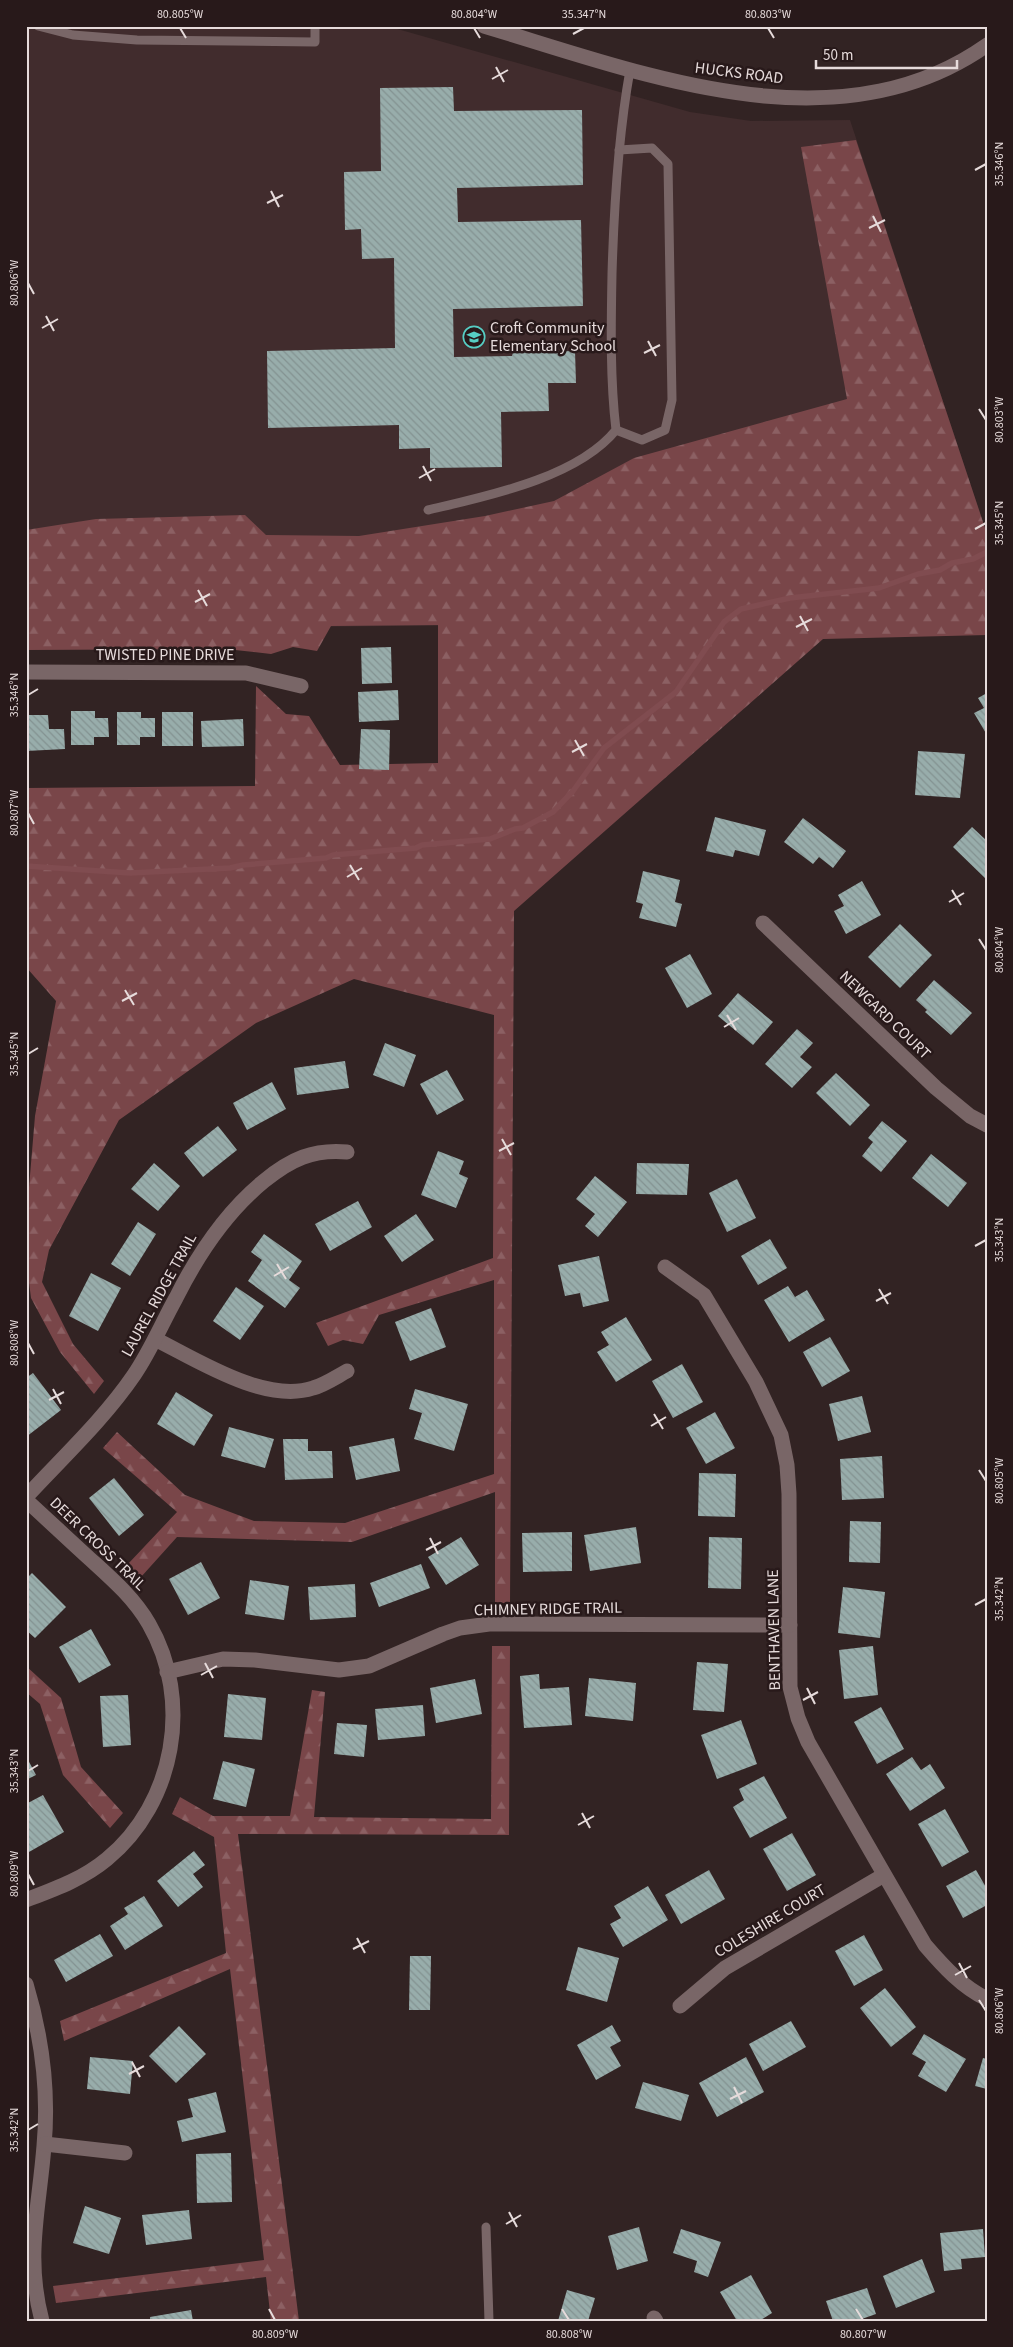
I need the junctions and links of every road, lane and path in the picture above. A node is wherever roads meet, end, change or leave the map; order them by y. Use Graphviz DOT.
graph roads {
  1 [pos="38,26"];
  2 [pos="315,26"];
  3 [pos="484,26"];
  4 [pos="987,44"];
  5 [pos="630,70"];
  6 [pos="619,150"];
  7 [pos="616,430"];
  8 [pos="428,510"];
  9 [pos="26,672"];
  10 [pos="302,686"];
  11 [pos="763,923"];
  12 [pos="987,1125"];
  13 [pos="347,1152"];
  14 [pos="665,1267"];
  15 [pos="155,1339"];
  16 [pos="347,1371"];
  17 [pos="26,1498"];
  18 [pos="790,1625"];
  19 [pos="167,1672"];
  20 [pos="884,1875"];
  21 [pos="26,1900"];
  22 [pos="26,1984"];
  23 [pos="987,1999"];
  24 [pos="680,2006"];
  25 [pos="45,2144"];
  26 [pos="125,2153"];
  27 [pos="486,2227"];
  28 [pos="42,2321"];
  29 [pos="489,2321"];
  1 -- 2 [label="lane"];
  3 -- 5 [label="street, HUCKS ROAD"];
  4 -- 5 [label="street, HUCKS ROAD"];
  5 -- 6 [label="lane"];
  6 -- 7 [label="lane"];
  6 -- 7 [label="lane"];
  7 -- 8 [label="lane"];
  9 -- 10 [label="street, TWISTED PINE DRIVE"];
  11 -- 12 [label="street, NEWGARD COURT"];
  13 -- 15 [label="street, LAUREL RIDGE TRAIL"];
  14 -- 18 [label="street, BENTHAVEN LANE"];
  15 -- 16 [label="street"];
  15 -- 17 [label="street, LAUREL RIDGE TRAIL"];
  17 -- 19 [label="street, DEER CROSS TRAIL"];
  18 -- 19 [label="street, CHIMNEY RIDGE TRAIL"];
  18 -- 20 [label="street, BENTHAVEN LANE"];
  19 -- 21 [label="street, DEER CROSS TRAIL"];
  20 -- 23 [label="street, BENTHAVEN LANE"];
  20 -- 24 [label="street, COLESHIRE COURT"];
  22 -- 25 [label="street"];
  25 -- 26 [label="street"];
  25 -- 28 [label="street"];
  27 -- 29 [label="lane"];
}
